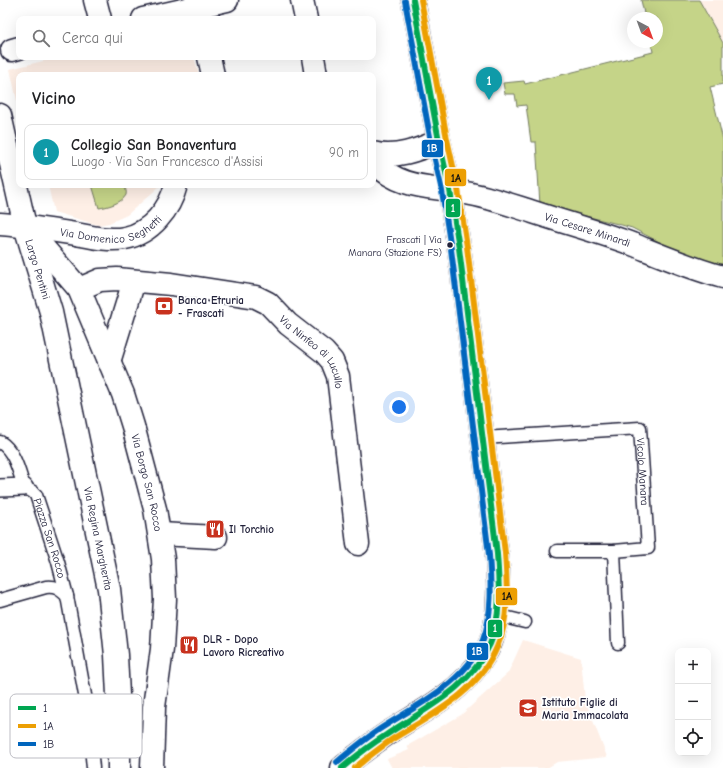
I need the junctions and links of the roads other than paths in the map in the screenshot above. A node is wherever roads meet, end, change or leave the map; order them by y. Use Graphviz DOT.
graph roads {
  1 [pos="95,0"];
  2 [pos="227,0"];
  3 [pos="302,0"];
  4 [pos="413,0"];
  5 [pos="198,13"];
  6 [pos="99,16"];
  7 [pos="170,16"];
  8 [pos="305,16"];
  9 [pos="210,60"];
  10 [pos="314,60"];
  11 [pos="212,72"];
  12 [pos="316,72"];
  13 [pos="0,115"];
  14 [pos="439,141"];
  15 [pos="376,154"];
  16 [pos="376,164"];
  17 [pos="16,186"];
  18 [pos="16,188"];
  19 [pos="175,188"];
  20 [pos="450,190"];
  21 [pos="0,224"];
  22 [pos="25,226"];
  23 [pos="723,278"];
  24 [pos="134,281"];
  25 [pos="42,283"];
  26 [pos="75,285"];
  27 [pos="51,312"];
  28 [pos="109,362"];
  29 [pos="483,438"];
  30 [pos="0,442"];
  31 [pos="24,487"];
  32 [pos="0,488"];
  33 [pos="160,534"];
  34 [pos="216,537"];
  35 [pos="358,544"];
  36 [pos="557,551"];
  37 [pos="614,551"];
  38 [pos="67,596"];
  39 [pos="0,600"];
  40 [pos="496,615"];
  41 [pos="525,622"];
  42 [pos="618,643"];
  43 [pos="85,694"];
  44 [pos="118,694"];
  45 [pos="92,758"];
  46 [pos="93,768"];
  47 [pos="152,768"];
  48 [pos="342,768"];
  1 -- 6 [label="street"];
  2 -- 5 [label="street"];
  3 -- 8 [label="street"];
  4 -- 14 [label="street"];
  5 -- 7 [label="street"];
  9 -- 11 [label="street"];
  10 -- 12 [label="street"];
  13 -- 17 [label="street, Largo Pentini"];
  14 -- 15 [label="street"];
  14 -- 20 [label="street"];
  16 -- 20 [label="street"];
  18 -- 22 [label="street, Largo Pentini"];
  19 -- 22 [label="street, Via Domenico Seghetti"];
  20 -- 23 [label="street, Via Cesare Minardi"];
  20 -- 29 [label="street"];
  21 -- 22 [label="street, Via Domenico Seghetti"];
  22 -- 25 [label="street, Largo Pentini"];
  22 -- 26 [label="street, Via Borgo San Rocco"];
  24 -- 26 [label="street, Via Ninfeo di Lucullo"];
  24 -- 28 [label="street"];
  24 -- 35 [label="street, Via Ninfeo di Lucullo"];
  25 -- 26 [label="street"];
  25 -- 27 [label="street, Largo Pentini"];
  26 -- 28 [label="street, Via Borgo San Rocco"];
  27 -- 44 [label="street, Via Regina Margherita"];
  28 -- 33 [label="street, Via Borgo San Rocco"];
  29 -- 37 [label="lane, Vicolo Manara"];
  29 -- 40 [label="street"];
  30 -- 31 [label="lane"];
  31 -- 32 [label="street"];
  31 -- 38 [label="lane, Piazza San Rocco"];
  33 -- 34 [label="street"];
  33 -- 47 [label="street, Via Borgo San Rocco"];
  36 -- 37 [label="lane"];
  37 -- 42 [label="lane"];
  38 -- 39 [label="lane"];
  38 -- 43 [label="lane, Piazza San Rocco"];
  40 -- 41 [label="lane"];
  40 -- 48 [label="street"];
  45 -- 46 [label="lane, Piazza San Rocco"];
}
